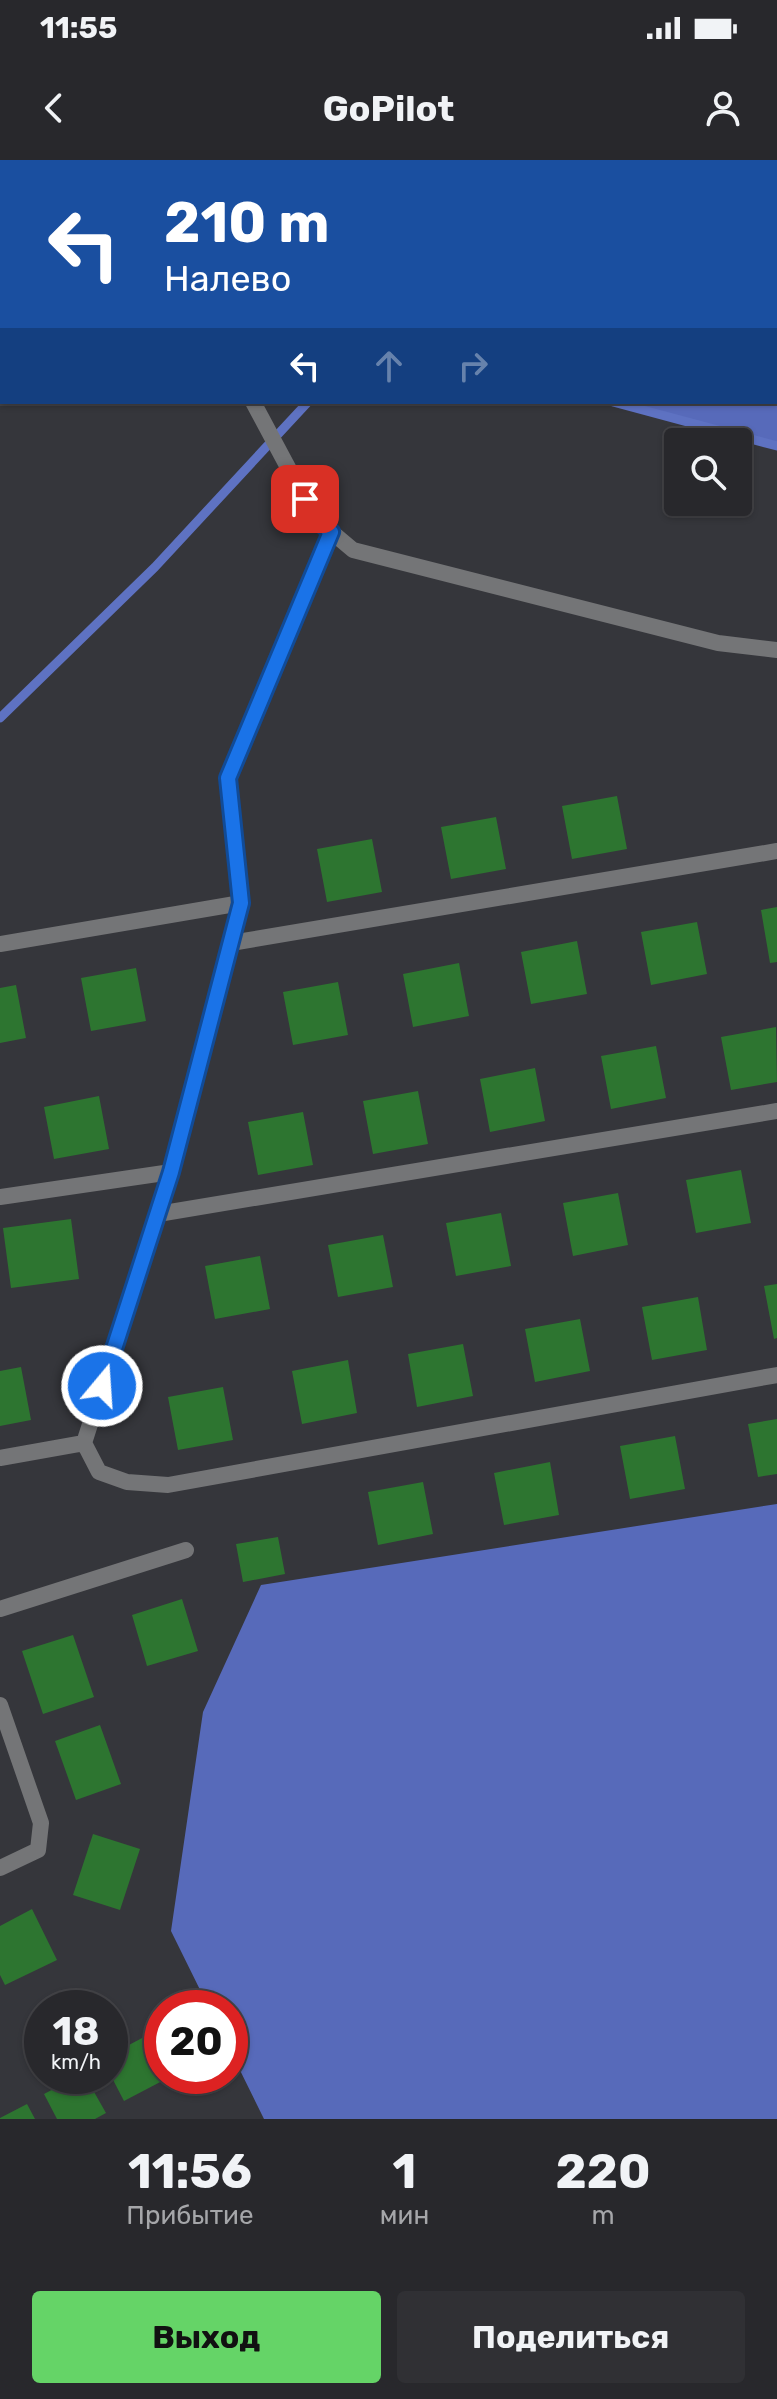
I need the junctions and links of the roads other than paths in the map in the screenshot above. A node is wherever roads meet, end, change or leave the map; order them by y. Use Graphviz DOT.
graph roads {
  1 [pos="254,404"];
  2 [pos="331,532"];
  3 [pos="777,650"];
  4 [pos="777,851"];
  5 [pos="241,903"];
  6 [pos="231,943"];
  7 [pos="0,944"];
  8 [pos="777,1111"];
  9 [pos="171,1172"];
  10 [pos="0,1197"];
  11 [pos="158,1214"];
  12 [pos="777,1375"];
  13 [pos="84,1443"];
  14 [pos="0,1458"];
  15 [pos="186,1550"];
  16 [pos="0,1609"];
  17 [pos="0,1705"];
  18 [pos="0,1868"];
  1 -- 2 [label="lane"];
  2 -- 3 [label="lane"];
  2 -- 5 [label="lane"];
  4 -- 6 [label="lane"];
  5 -- 6 [label="lane"];
  5 -- 7 [label="lane"];
  6 -- 9 [label="lane"];
  8 -- 11 [label="lane"];
  9 -- 10 [label="lane"];
  9 -- 11 [label="lane"];
  11 -- 13 [label="lane"];
  12 -- 13 [label="lane"];
  13 -- 14 [label="lane"];
  15 -- 16 [label="lane"];
  17 -- 18 [label="lane"];
}
